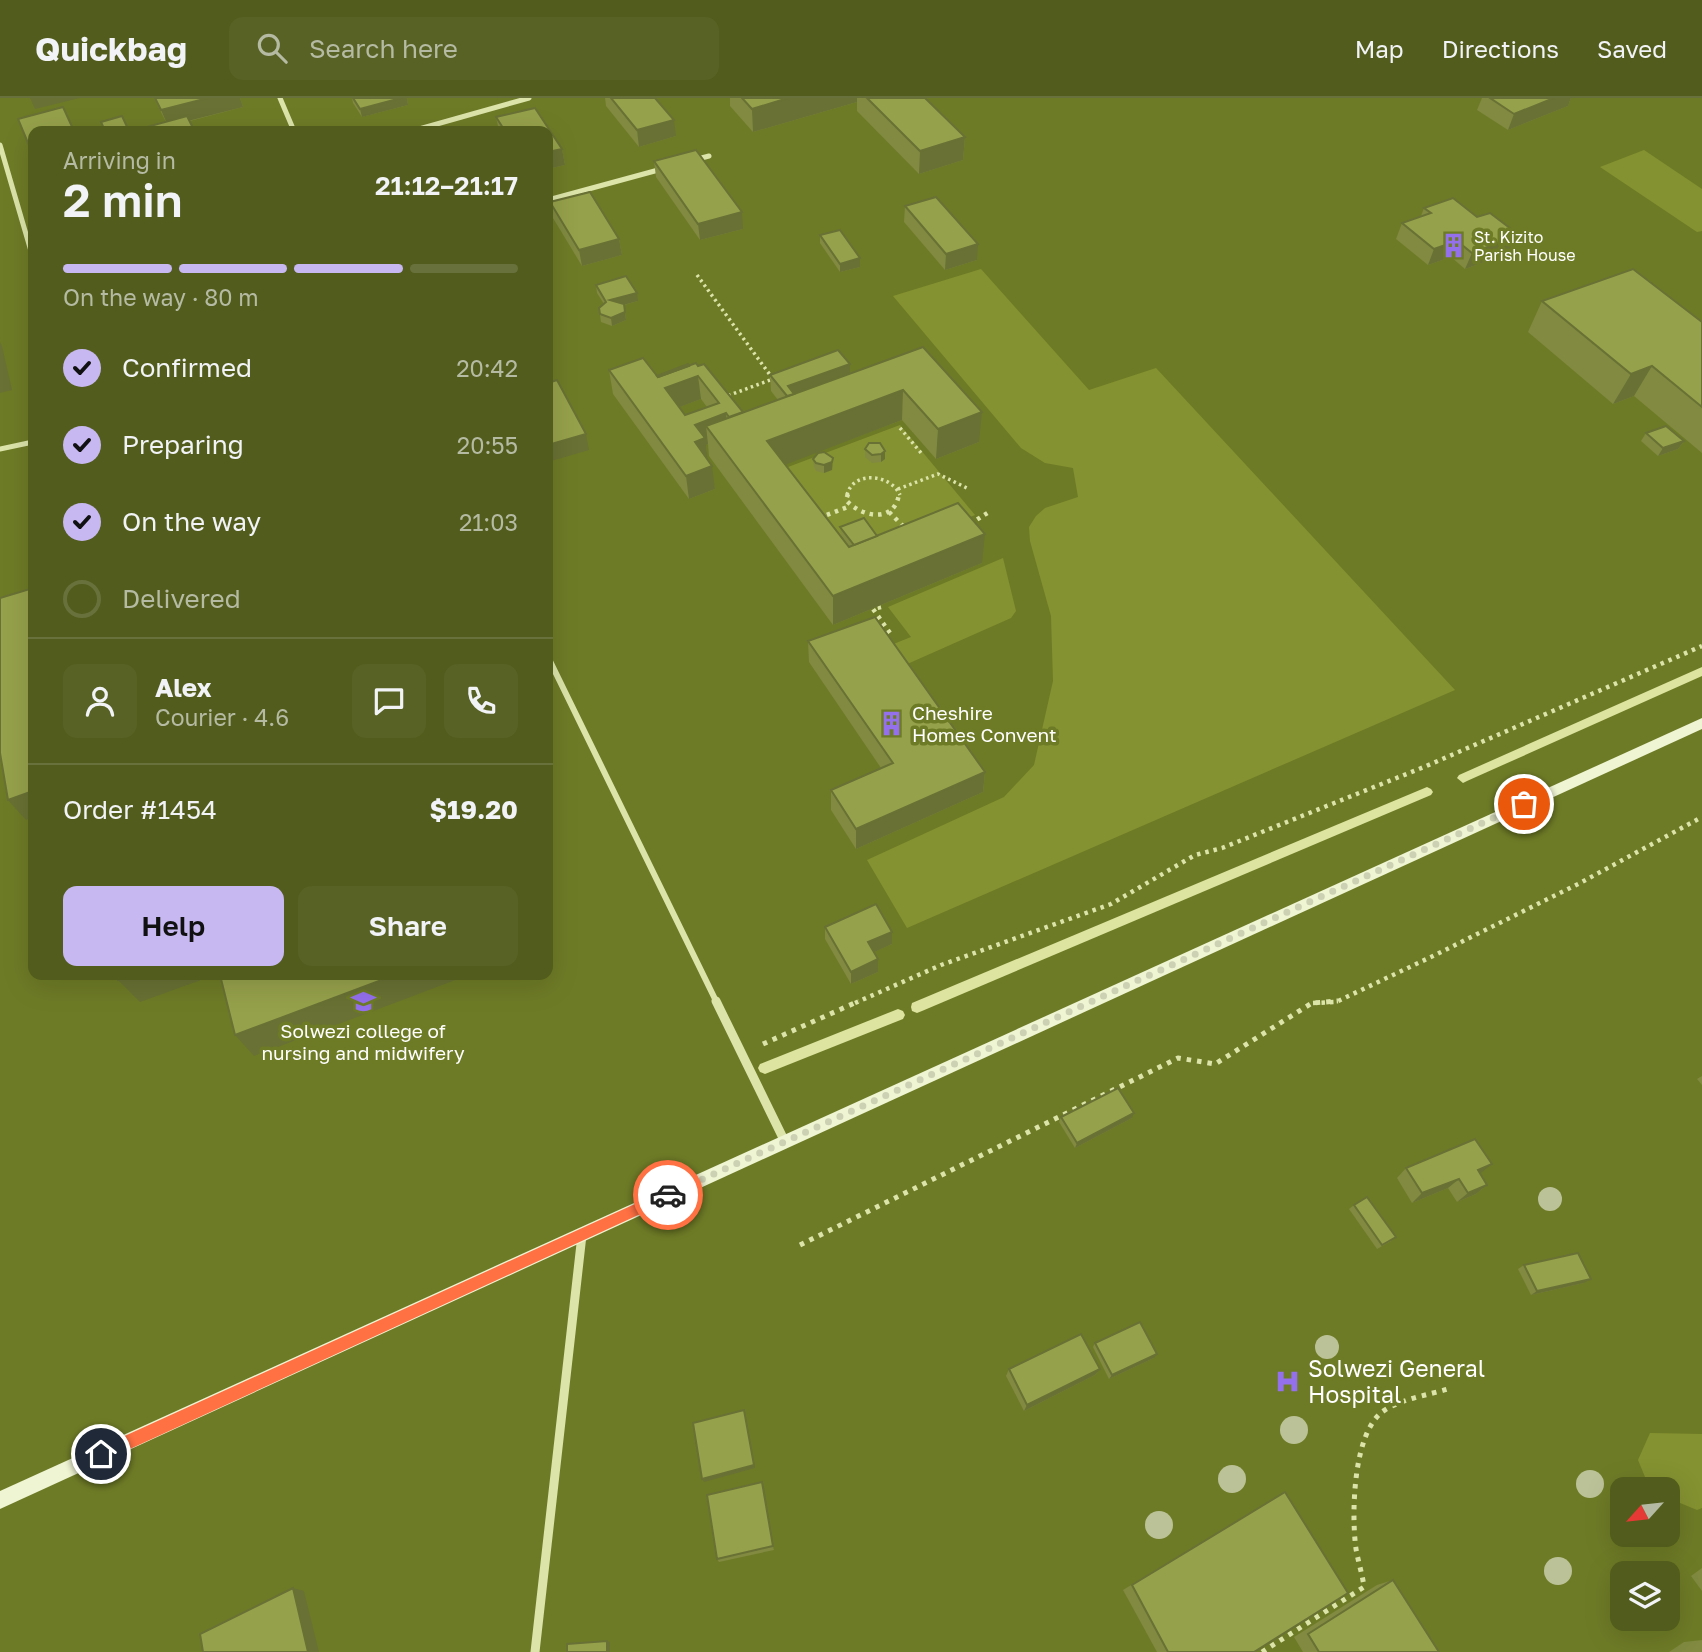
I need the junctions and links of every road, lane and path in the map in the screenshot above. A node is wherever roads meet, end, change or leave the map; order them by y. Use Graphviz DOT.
graph roads {
  1 [pos="280,98"];
  2 [pos="529,98"];
  3 [pos="292,126"];
  4 [pos="430,126"];
  5 [pos="0,145"];
  6 [pos="709,156"];
  7 [pos="682,163"];
  8 [pos="669,167"];
  9 [pos="553,199"];
  10 [pos="28,242"];
  11 [pos="697,275"];
  12 [pos="733,405"];
  13 [pos="900,428"];
  14 [pos="28,443"];
  15 [pos="0,449"];
  16 [pos="922,454"];
  17 [pos="898,489"];
  18 [pos="969,489"];
  19 [pos="850,506"];
  20 [pos="889,512"];
  21 [pos="989,512"];
  22 [pos="812,520"];
  23 [pos="962,527"];
  24 [pos="913,537"];
  25 [pos="881,607"];
  26 [pos="875,639"];
  27 [pos="1702,646"];
  28 [pos="553,667"];
  29 [pos="1702,723"];
  30 [pos="1702,817"];
  31 [pos="742,1054"];
  32 [pos="785,1142"];
  33 [pos="582,1234"];
  34 [pos="800,1245"];
  35 [pos="1448,1389"];
  36 [pos="0,1500"];
  37 [pos="535,1652"];
  38 [pos="1262,1652"];
  1 -- 3 [label="street"];
  2 -- 4 [label="street"];
  5 -- 10 [label="street"];
  6 -- 7 [label="street"];
  8 -- 9 [label="street"];
  11 -- 12 [label="path"];
  13 -- 16 [label="path"];
  14 -- 15 [label="street"];
  17 -- 18 [label="path"];
  17 -- 19 [label="path"];
  17 -- 20 [label="path"];
  19 -- 20 [label="path"];
  19 -- 22 [label="path"];
  20 -- 24 [label="path"];
  21 -- 23 [label="path"];
  25 -- 26 [label="path"];
  27 -- 31 [label="path"];
  28 -- 31 [label="street"];
  29 -- 32 [label="main road"];
  30 -- 34 [label="path"];
  31 -- 32 [label="street"];
  32 -- 33 [label="main road"];
  33 -- 36 [label="main road"];
  33 -- 37 [label="street"];
  35 -- 38 [label="path"];
}
